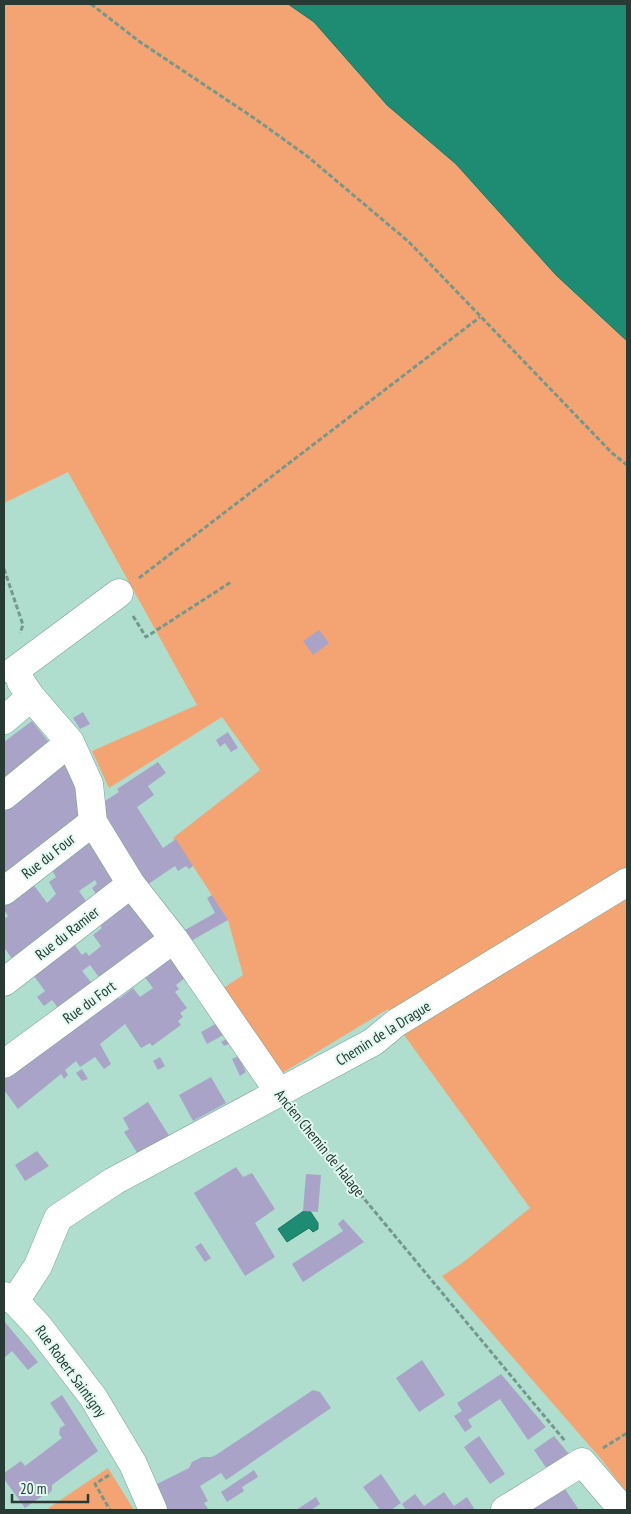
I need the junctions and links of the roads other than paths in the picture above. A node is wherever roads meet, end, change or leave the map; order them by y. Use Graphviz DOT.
graph roads {
  1 [pos="119,593"];
  2 [pos="9,664"];
  3 [pos="31,697"];
  4 [pos="4,720"];
  5 [pos="70,742"];
  6 [pos="4,796"];
  7 [pos="93,822"];
  8 [pos="627,882"];
  9 [pos="131,884"];
  10 [pos="4,891"];
  11 [pos="174,939"];
  12 [pos="4,982"];
  13 [pos="4,1064"];
  14 [pos="279,1092"];
  15 [pos="10,1298"];
  16 [pos="153,1510"];
  17 [pos="505,1510"];
  18 [pos="623,1510"];
  1 -- 2 [label="street"];
  2 -- 3 [label="street, Ancien Chemin de Halage"];
  3 -- 4 [label="street"];
  3 -- 5 [label="street, Ancien Chemin de Halage"];
  5 -- 6 [label="street"];
  5 -- 7 [label="street, Ancien Chemin de Halage"];
  7 -- 9 [label="street, Ancien Chemin de Halage"];
  7 -- 10 [label="street, Rue du Four"];
  8 -- 14 [label="street, Chemin de la Drague"];
  9 -- 11 [label="street, Ancien Chemin de Halage"];
  9 -- 12 [label="street, Rue du Ramier"];
  11 -- 13 [label="street, Rue du Fort"];
  11 -- 14 [label="street, Ancien Chemin de Halage"];
  14 -- 15 [label="street, Chemin de la Drague"];
  15 -- 16 [label="street, Rue Robert Saintigny"];
  17 -- 18 [label="street"];
}
